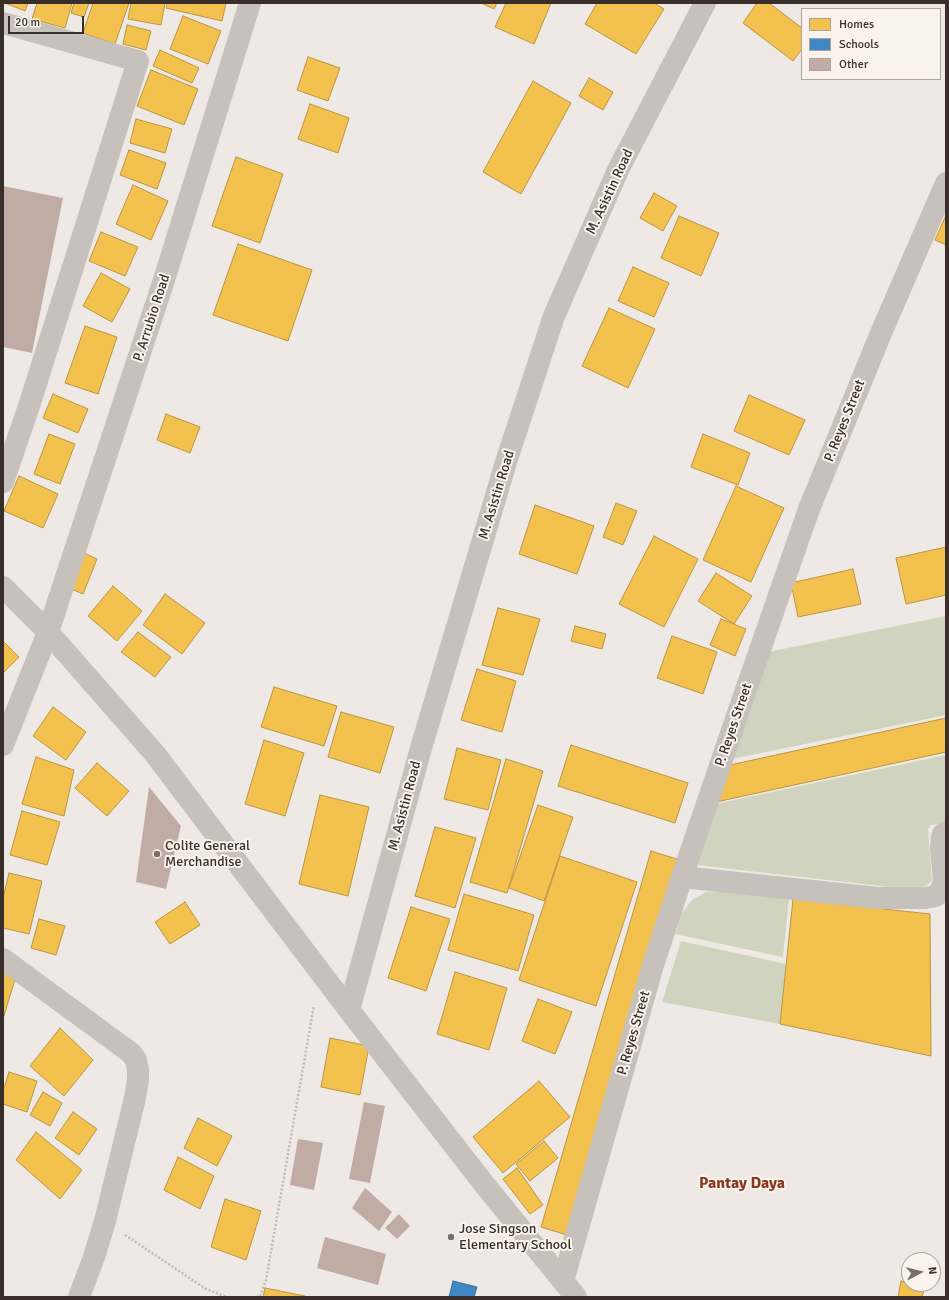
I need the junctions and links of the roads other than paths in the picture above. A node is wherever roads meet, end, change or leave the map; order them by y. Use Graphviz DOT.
graph roads {
  1 [pos="250,3"];
  2 [pos="705,3"];
  3 [pos="3,23"];
  4 [pos="946,183"];
  5 [pos="3,482"];
  6 [pos="3,587"];
  7 [pos="48,632"];
  8 [pos="3,745"];
  9 [pos="946,832"];
  10 [pos="682,877"];
  11 [pos="3,959"];
  12 [pos="349,1010"];
  13 [pos="569,1289"];
  14 [pos="79,1297"];
  1 -- 7 [label="street, P. Arrubio Road"];
  2 -- 12 [label="street, M. Asistin Road"];
  3 -- 5 [label="street"];
  4 -- 10 [label="street, P. Reyes Street"];
  6 -- 7 [label="street"];
  7 -- 8 [label="street, P. Arrubio Road"];
  7 -- 12 [label="street"];
  9 -- 10 [label="street"];
  10 -- 13 [label="street, P. Reyes Street"];
  11 -- 14 [label="street"];
  12 -- 13 [label="street"];
}
